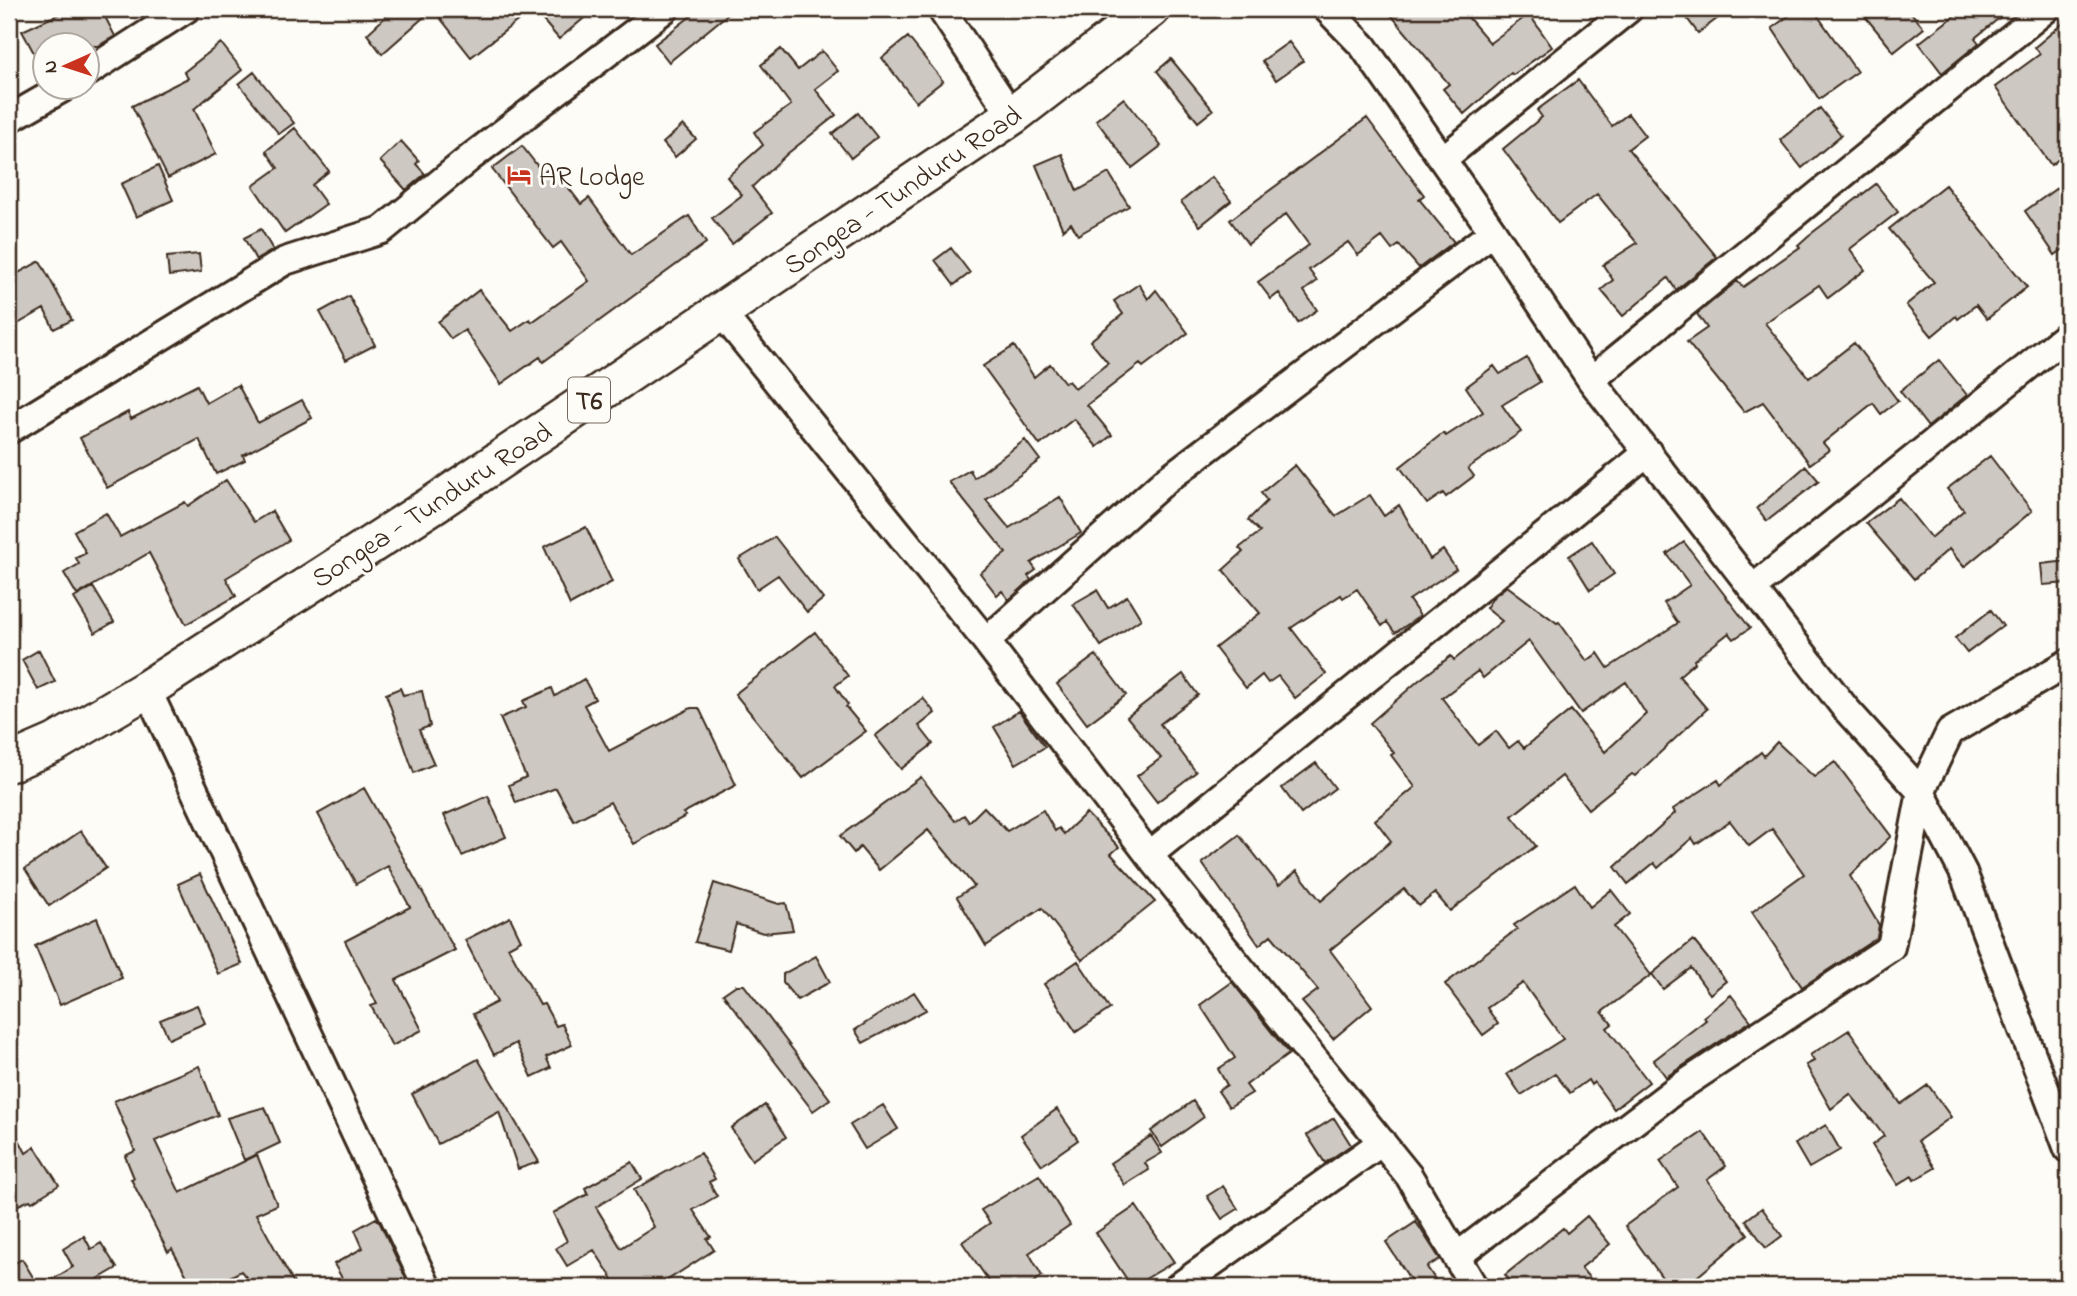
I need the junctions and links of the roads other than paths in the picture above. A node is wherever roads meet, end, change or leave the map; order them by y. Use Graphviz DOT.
graph roads {
  1 [pos="186,9"];
  2 [pos="665,9"];
  3 [pos="941,9"];
  4 [pos="1151,9"];
  5 [pos="1327,9"];
  6 [pos="1629,9"];
  7 [pos="2046,9"];
  8 [pos="102,63"];
  9 [pos="39,102"];
  10 [pos="1012,116"];
  11 [pos="9,119"];
  12 [pos="1443,159"];
  13 [pos="1493,232"];
  14 [pos="720,311"];
  15 [pos="2068,334"];
  16 [pos="1591,380"];
  17 [pos="9,430"];
  18 [pos="1648,452"];
  19 [pos="1753,589"];
  20 [pos="986,641"];
  21 [pos="2068,663"];
  22 [pos="147,689"];
  23 [pos="9,763"];
  24 [pos="1921,792"];
  25 [pos="1149,855"];
  26 [pos="1382,1142"];
  27 [pos="2068,1149"];
  28 [pos="1456,1257"];
  29 [pos="427,1287"];
  30 [pos="1178,1287"];
  31 [pos="1474,1287"];
  1 -- 8 [label="street"];
  2 -- 17 [label="street"];
  3 -- 10 [label="street"];
  4 -- 10 [label="highway, Songea - Tunduru Road / T6"];
  5 -- 12 [label="street"];
  6 -- 12 [label="street"];
  7 -- 16 [label="street"];
  9 -- 11 [label="street"];
  10 -- 14 [label="highway, Songea - Tunduru Road / T6"];
  12 -- 13 [label="street"];
  13 -- 16 [label="street"];
  13 -- 20 [label="street"];
  14 -- 20 [label="street"];
  14 -- 22 [label="highway, Songea - Tunduru Road / T6"];
  15 -- 19 [label="street"];
  16 -- 18 [label="street"];
  18 -- 19 [label="street"];
  18 -- 25 [label="street"];
  19 -- 24 [label="street"];
  20 -- 25 [label="street"];
  21 -- 24 [label="street"];
  22 -- 23 [label="highway, Songea - Tunduru Road / T6"];
  22 -- 29 [label="street"];
  24 -- 27 [label="street"];
  24 -- 28 [label="street"];
  25 -- 26 [label="street"];
  26 -- 28 [label="street"];
  26 -- 30 [label="street"];
  28 -- 31 [label="street"];
}
